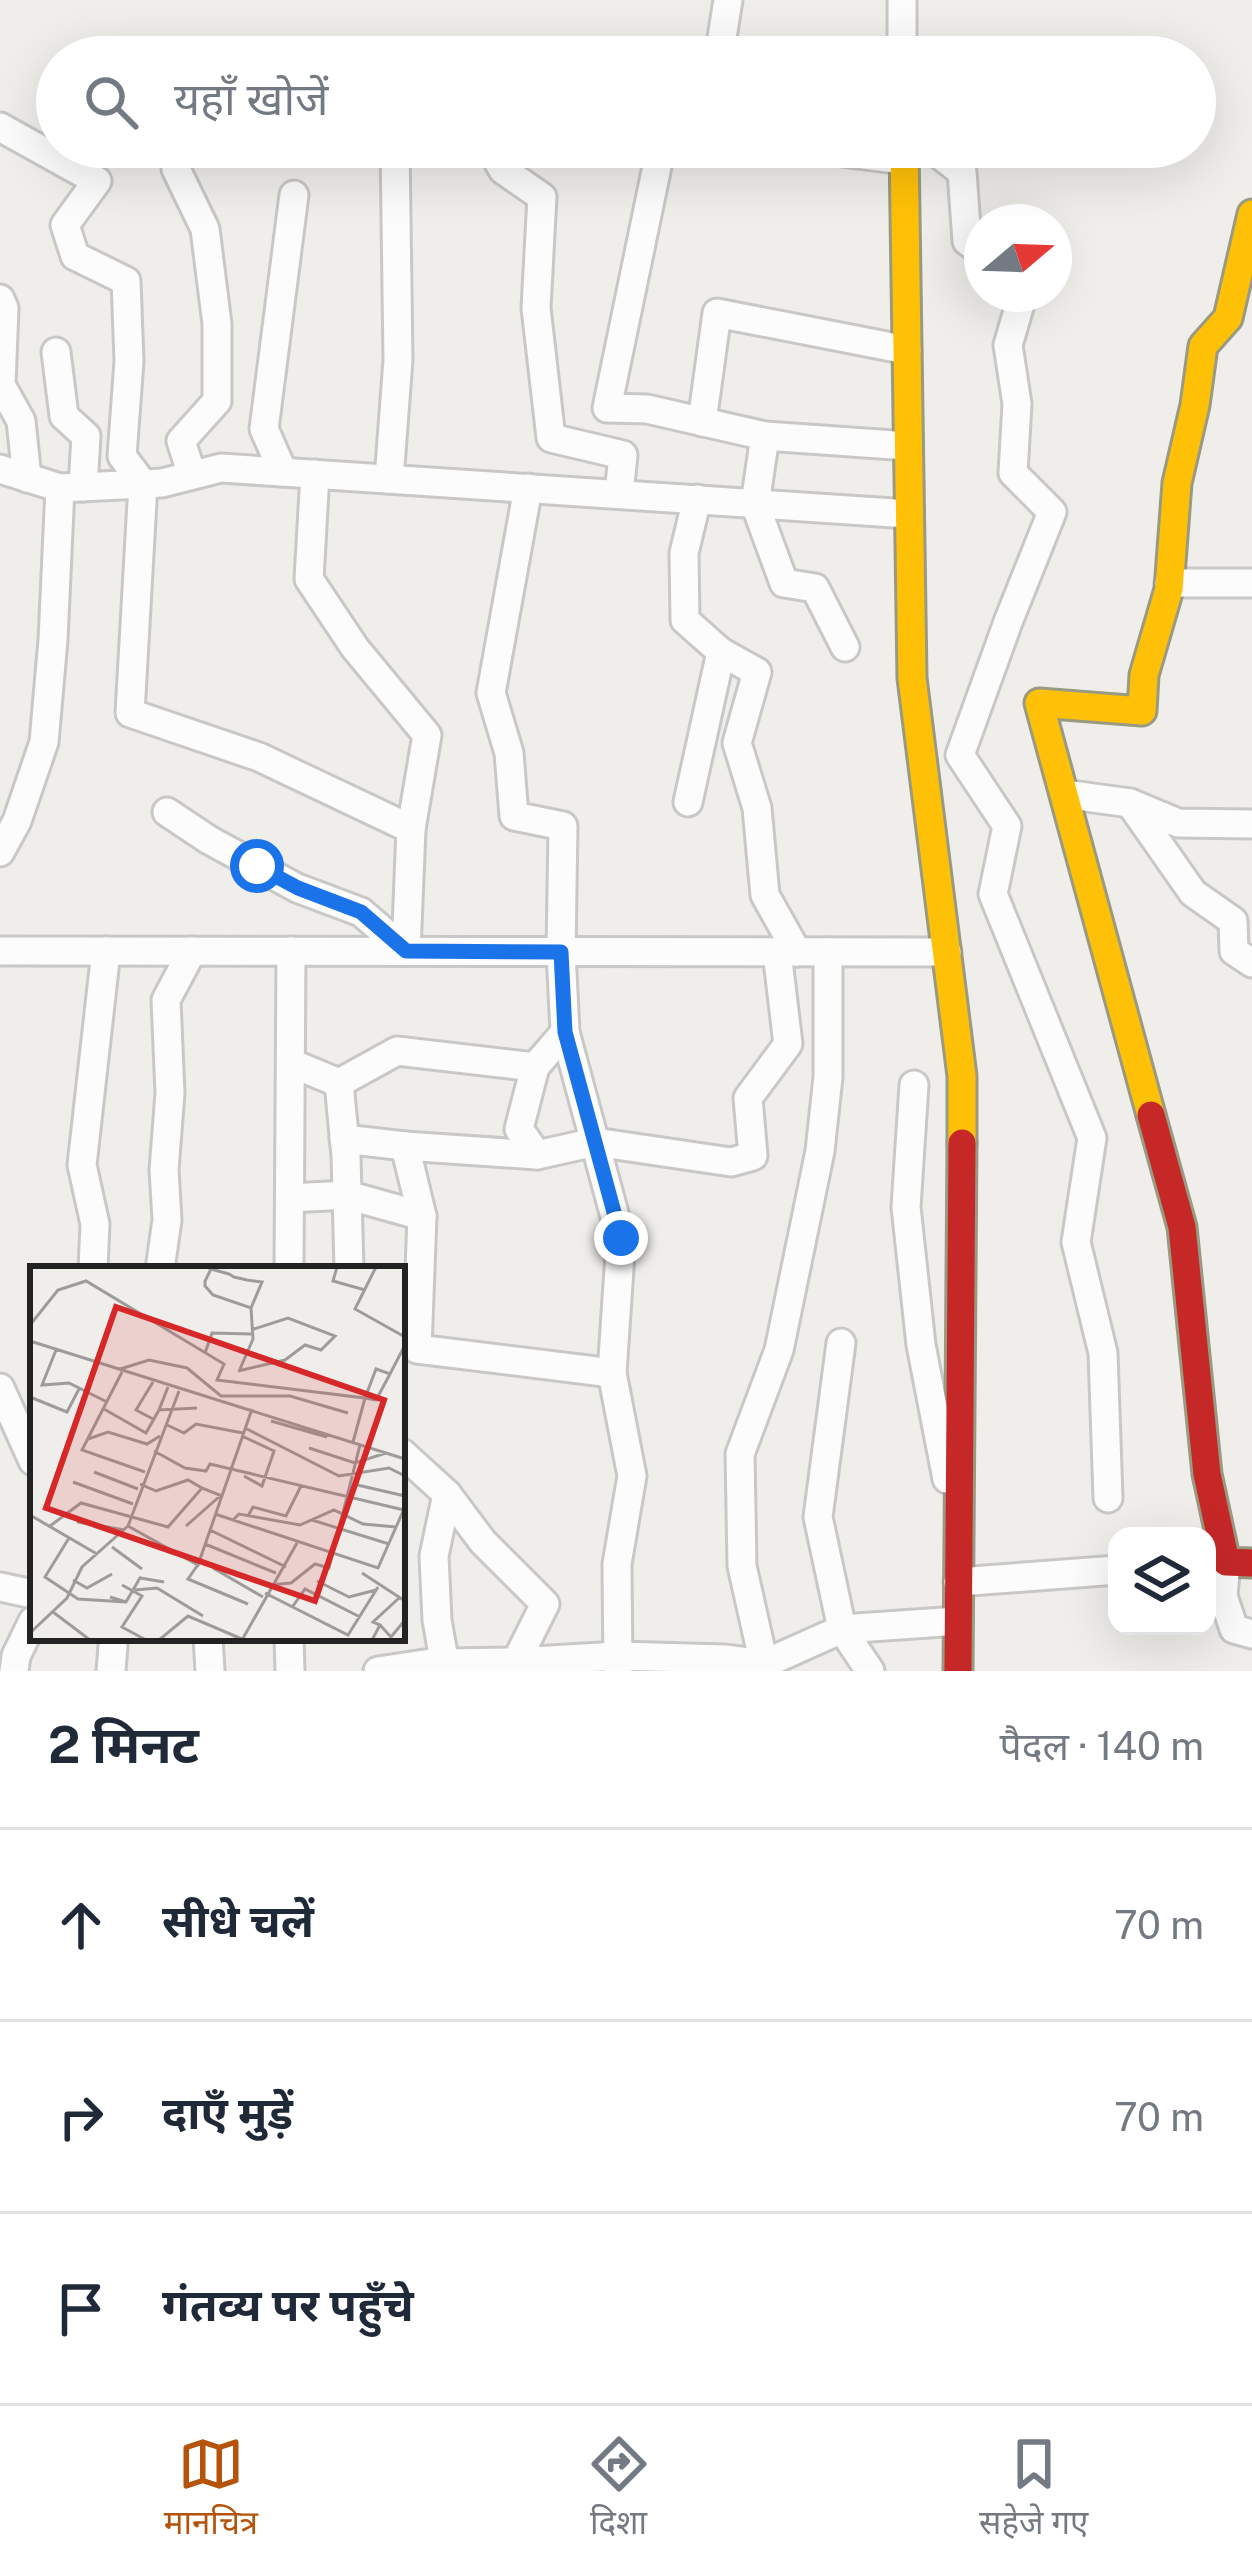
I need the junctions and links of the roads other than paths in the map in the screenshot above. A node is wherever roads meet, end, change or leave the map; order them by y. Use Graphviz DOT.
graph roads {
  1 [pos="728,0"];
  2 [pos="902,0"];
  3 [pos="722,36"];
  4 [pos="902,36"];
  5 [pos="0,127"];
  6 [pos="36,147"];
  7 [pos="74,168"];
  8 [pos="176,168"];
  9 [pos="395,168"];
  10 [pos="502,168"];
  11 [pos="657,168"];
  12 [pos="904,168"];
  13 [pos="957,168"];
  14 [pos="294,195"];
  15 [pos="964,204"];
  16 [pos="1252,214"];
  17 [pos="0,299"];
  18 [pos="1018,312"];
  19 [pos="907,350"];
  20 [pos="56,352"];
  21 [pos="702,422"];
  22 [pos="765,436"];
  23 [pos="908,446"];
  24 [pos="0,469"];
  25 [pos="283,472"];
  26 [pos="316,474"];
  27 [pos="192,475"];
  28 [pos="28,478"];
  29 [pos="389,479"];
  30 [pos="143,484"];
  31 [pos="72,488"];
  32 [pos="528,488"];
  33 [pos="619,494"];
  34 [pos="697,499"];
  35 [pos="754,503"];
  36 [pos="909,514"];
  37 [pos="1169,583"];
  38 [pos="1252,584"];
  39 [pos="845,646"];
  40 [pos="721,652"];
  41 [pos="1064,794"];
  42 [pos="688,802"];
  43 [pos="1130,803"];
  44 [pos="167,812"];
  45 [pos="1252,824"];
  46 [pos="411,829"];
  47 [pos="0,852"];
  48 [pos="0,951"];
  49 [pos="106,951"];
  50 [pos="192,951"];
  51 [pos="291,951"];
  52 [pos="406,951"];
  53 [pos="561,952"];
  54 [pos="787,952"];
  55 [pos="828,952"];
  56 [pos="947,952"];
  57 [pos="1252,963"];
  58 [pos="565,1032"];
  59 [pos="291,1063"];
  60 [pos="535,1067"];
  61 [pos="339,1083"];
  62 [pos="914,1085"];
  63 [pos="344,1139"];
  64 [pos="595,1142"];
  65 [pos="405,1146"];
  66 [pos="537,1155"];
  67 [pos="347,1195"];
  68 [pos="290,1198"];
  69 [pos="422,1216"];
  70 [pos="93,1266"];
  71 [pos="160,1266"];
  72 [pos="290,1266"];
  73 [pos="349,1266"];
  74 [pos="841,1343"];
  75 [pos="612,1373"];
  76 [pos="30,1393"];
  77 [pos="30,1454"];
  78 [pos="405,1457"];
  79 [pos="447,1494"];
  80 [pos="1108,1498"];
  81 [pos="958,1538"];
  82 [pos="1228,1563"];
  83 [pos="1108,1571"];
  84 [pos="958,1582"];
  85 [pos="0,1587"];
  86 [pos="30,1593"];
  87 [pos="958,1621"];
  88 [pos="30,1627"];
  89 [pos="842,1629"];
  90 [pos="1252,1634"];
  91 [pos="208,1641"];
  92 [pos="289,1641"];
  93 [pos="618,1663"];
  94 [pos="724,1665"];
  95 [pos="445,1666"];
  96 [pos="516,1667"];
  97 [pos="767,1667"];
  98 [pos="14,1671"];
  99 [pos="210,1671"];
  100 [pos="290,1671"];
  101 [pos="378,1671"];
  102 [pos="870,1671"];
  103 [pos="958,1671"];
  1 -- 3 [label="street"];
  2 -- 4 [label="street"];
  5 -- 6 [label="street"];
  7 -- 30 [label="street"];
  8 -- 27 [label="street"];
  9 -- 29 [label="street"];
  10 -- 33 [label="street"];
  11 -- 21 [label="street"];
  12 -- 19 [label="street"];
  13 -- 15 [label="street"];
  14 -- 25 [label="street"];
  16 -- 37 [label="street"];
  17 -- 28 [label="street"];
  18 -- 80 [label="street"];
  19 -- 21 [label="street"];
  19 -- 23 [label="street"];
  20 -- 31 [label="street"];
  21 -- 22 [label="street"];
  22 -- 23 [label="street"];
  22 -- 35 [label="street"];
  23 -- 36 [label="street"];
  24 -- 28 [label="street"];
  25 -- 26 [label="street"];
  25 -- 27 [label="street"];
  26 -- 29 [label="street"];
  26 -- 46 [label="street"];
  27 -- 30 [label="street"];
  28 -- 31 [label="street"];
  29 -- 32 [label="street"];
  30 -- 31 [label="street"];
  30 -- 46 [label="street"];
  31 -- 47 [label="street"];
  32 -- 33 [label="street"];
  32 -- 53 [label="street"];
  33 -- 34 [label="street"];
  34 -- 35 [label="street"];
  34 -- 40 [label="street"];
  35 -- 36 [label="street"];
  35 -- 39 [label="street"];
  36 -- 56 [label="street"];
  37 -- 38 [label="street"];
  37 -- 41 [label="street"];
  40 -- 42 [label="street"];
  40 -- 54 [label="street"];
  41 -- 43 [label="street"];
  41 -- 82 [label="street"];
  43 -- 45 [label="street"];
  43 -- 57 [label="street"];
  44 -- 52 [label="street"];
  46 -- 52 [label="street"];
  48 -- 49 [label="street"];
  49 -- 50 [label="street"];
  49 -- 70 [label="street"];
  50 -- 51 [label="street"];
  50 -- 71 [label="street"];
  51 -- 52 [label="street"];
  51 -- 59 [label="street"];
  52 -- 53 [label="street"];
  53 -- 54 [label="street"];
  53 -- 58 [label="street"];
  54 -- 55 [label="street"];
  54 -- 64 [label="street"];
  55 -- 56 [label="street"];
  55 -- 97 [label="street"];
  56 -- 81 [label="street"];
  58 -- 60 [label="street"];
  58 -- 64 [label="street"];
  59 -- 61 [label="street"];
  59 -- 68 [label="street"];
  60 -- 61 [label="street"];
  60 -- 66 [label="street"];
  61 -- 63 [label="street"];
  62 -- 81 [label="street"];
  63 -- 65 [label="street"];
  63 -- 67 [label="street"];
  64 -- 66 [label="street"];
  64 -- 75 [label="street"];
  65 -- 66 [label="street"];
  65 -- 69 [label="street"];
  67 -- 68 [label="street"];
  67 -- 69 [label="street"];
  67 -- 73 [label="street"];
  68 -- 72 [label="street"];
  69 -- 75 [label="street"];
  74 -- 89 [label="street"];
  75 -- 93 [label="street"];
  76 -- 77 [label="street"];
  78 -- 79 [label="street"];
  79 -- 95 [label="street"];
  79 -- 96 [label="street"];
  81 -- 84 [label="street"];
  82 -- 90 [label="street"];
  83 -- 84 [label="street"];
  84 -- 87 [label="street"];
  85 -- 86 [label="street"];
  87 -- 89 [label="street"];
  87 -- 103 [label="street"];
  88 -- 98 [label="street"];
  89 -- 97 [label="street"];
  89 -- 102 [label="street"];
  91 -- 99 [label="street"];
  92 -- 100 [label="street"];
  93 -- 94 [label="street"];
  93 -- 96 [label="street"];
  94 -- 97 [label="street"];
  95 -- 96 [label="street"];
  95 -- 101 [label="street"];
}
